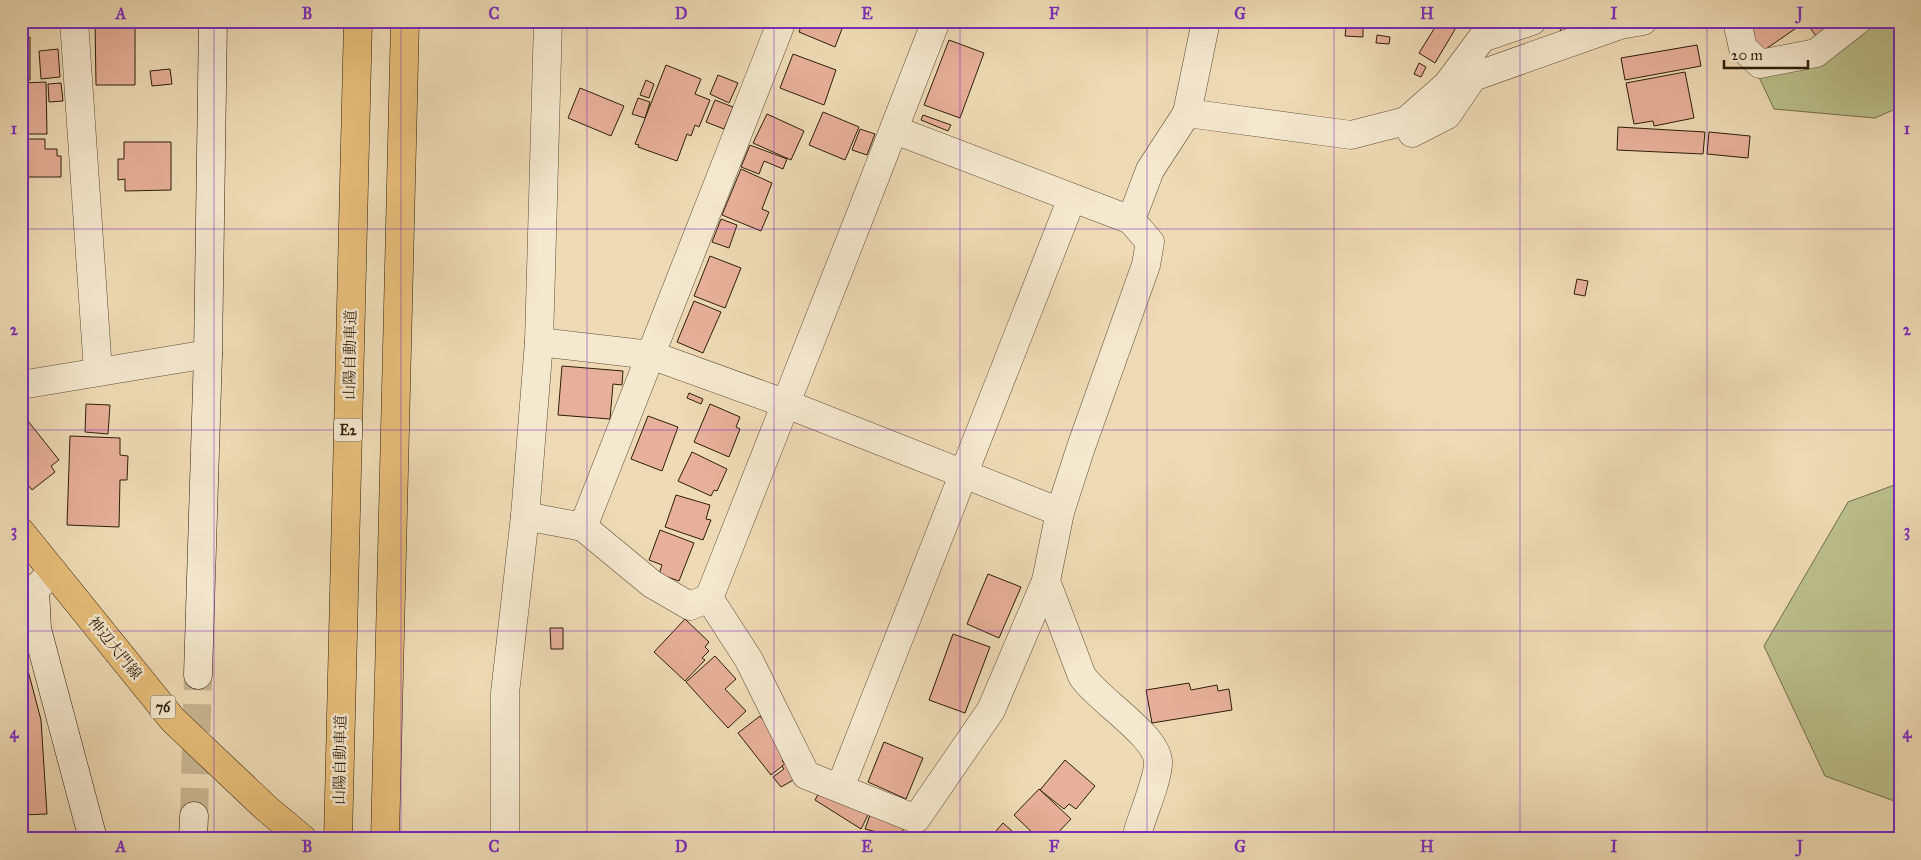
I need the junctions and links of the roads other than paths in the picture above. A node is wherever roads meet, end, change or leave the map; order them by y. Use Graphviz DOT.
graph roads {
  1 [pos="74,21"];
  2 [pos="214,21"];
  3 [pos="358,21"];
  4 [pos="405,21"];
  5 [pos="548,21"];
  6 [pos="782,21"];
  7 [pos="936,21"];
  8 [pos="1532,21"];
  9 [pos="1643,21"];
  10 [pos="1737,21"];
  11 [pos="1857,21"];
  12 [pos="1200,23"];
  13 [pos="1187,113"];
  14 [pos="1406,120"];
  15 [pos="894,130"];
  16 [pos="1072,198"];
  17 [pos="1131,220"];
  18 [pos="539,342"];
  19 [pos="208,354"];
  20 [pos="651,355"];
  21 [pos="98,371"];
  22 [pos="21,385"];
  23 [pos="784,403"];
  24 [pos="964,474"];
  25 [pos="1060,512"];
  26 [pos="525,516"];
  27 [pos="583,527"];
  28 [pos="21,532"];
  29 [pos="53,572"];
  30 [pos="1046,581"];
  31 [pos="709,598"];
  32 [pos="198,675"];
  33 [pos="840,788"];
  34 [pos="94,839"];
  35 [pos="303,839"];
  36 [pos="338,839"];
  37 [pos="385,839"];
  38 [pos="505,839"];
  39 [pos="1140,839"];
  1 -- 21 [label="street"];
  2 -- 19 [label="street"];
  3 -- 36 [label="main road, 山陽自動車道 / E2"];
  4 -- 37 [label="main road"];
  5 -- 18 [label="street"];
  6 -- 20 [label="street"];
  7 -- 15 [label="street"];
  8 -- 14 [label="street"];
  9 -- 14 [label="street"];
  10 -- 11 [label="street"];
  12 -- 13 [label="street"];
  13 -- 14 [label="street"];
  13 -- 17 [label="street"];
  15 -- 16 [label="street"];
  15 -- 23 [label="street"];
  16 -- 17 [label="street"];
  16 -- 24 [label="street"];
  17 -- 25 [label="street"];
  18 -- 20 [label="street"];
  18 -- 26 [label="street"];
  19 -- 21 [label="street"];
  19 -- 32 [label="street"];
  20 -- 23 [label="street"];
  20 -- 27 [label="street"];
  21 -- 22 [label="street"];
  23 -- 24 [label="street"];
  23 -- 31 [label="street"];
  24 -- 25 [label="street"];
  24 -- 33 [label="street"];
  25 -- 30 [label="street"];
  26 -- 27 [label="street"];
  26 -- 38 [label="street"];
  27 -- 31 [label="street"];
  28 -- 29 [label="main road, 神辺大門線 / 76"];
  29 -- 34 [label="street"];
  29 -- 35 [label="main road, 神辺大門線 / 76"];
  30 -- 33 [label="street"];
  30 -- 39 [label="street"];
  31 -- 33 [label="street"];
}
